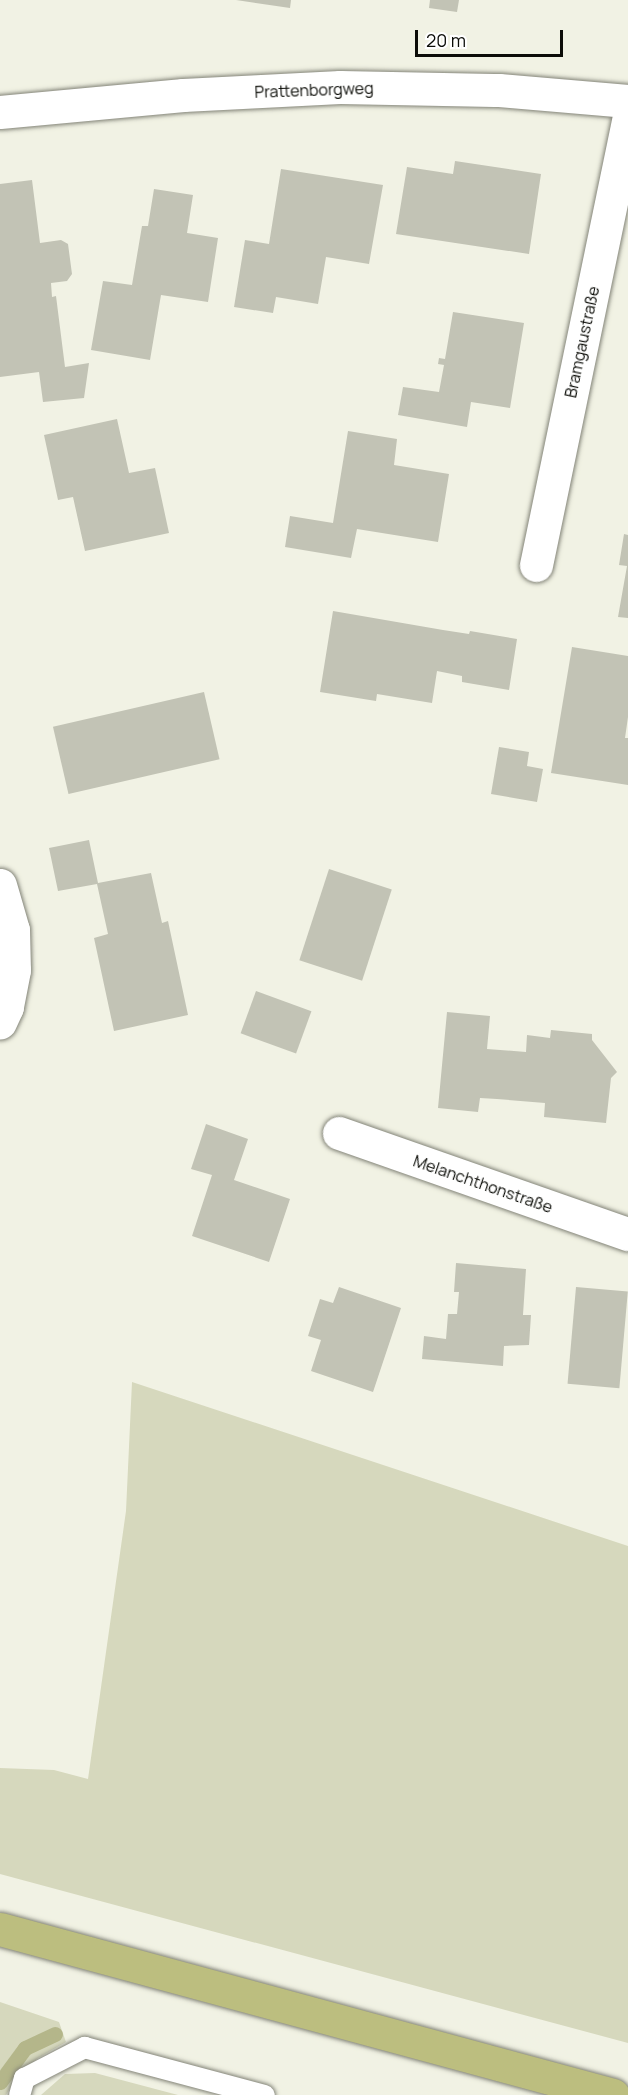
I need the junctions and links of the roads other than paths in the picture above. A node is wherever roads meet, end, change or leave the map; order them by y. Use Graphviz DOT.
graph roads {
  1 [pos="628,101"];
  2 [pos="0,112"];
  3 [pos="628,120"];
  4 [pos="536,565"];
  5 [pos="0,885"];
  6 [pos="0,1022"];
  7 [pos="339,1133"];
  8 [pos="628,1234"];
  9 [pos="0,1929"];
  10 [pos="19,2095"];
  11 [pos="264,2095"];
  12 [pos="613,2095"];
  1 -- 2 [label="street, Prattenborgweg"];
  3 -- 4 [label="street, Bramgaustraße"];
  5 -- 6 [label="street"];
  7 -- 8 [label="street, Melanchthonstraße"];
  9 -- 12 [label="main road"];
  10 -- 11 [label="lane"];
}
